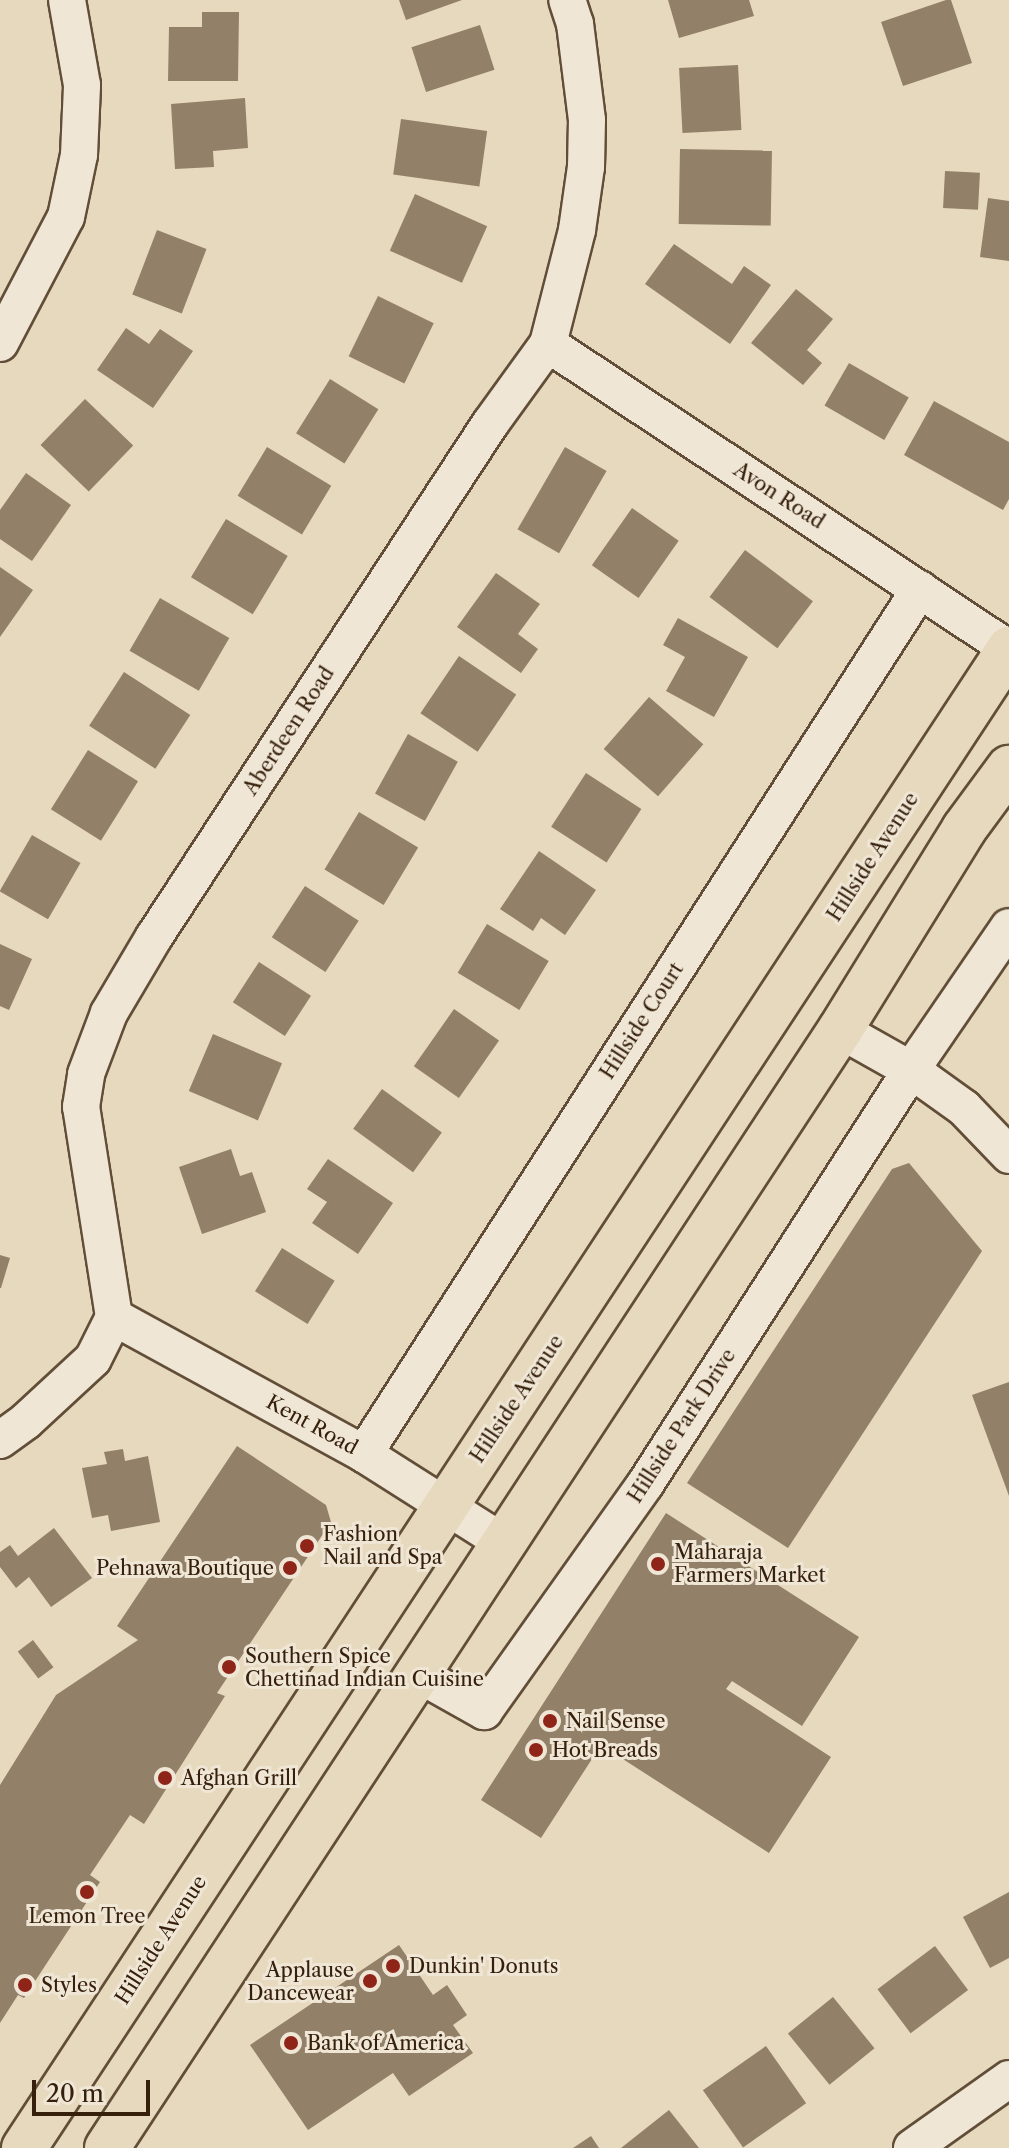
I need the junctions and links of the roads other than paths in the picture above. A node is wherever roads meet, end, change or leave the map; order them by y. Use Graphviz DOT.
graph roads {
  1 [pos="67,0"];
  2 [pos="567,0"];
  3 [pos="0,343"];
  4 [pos="548,344"];
  5 [pos="920,589"];
  6 [pos="1009,649"];
  7 [pos="1009,768"];
  8 [pos="1009,927"];
  9 [pos="840,1030"];
  10 [pos="911,1070"];
  11 [pos="1009,1155"];
  12 [pos="114,1317"];
  13 [pos="0,1440"];
  14 [pos="364,1454"];
  15 [pos="446,1507"];
  16 [pos="504,1543"];
  17 [pos="418,1674"];
  18 [pos="1009,2079"];
  19 [pos="24,2148"];
  20 [pos="107,2148"];
  21 [pos="912,2148"];
  1 -- 3 [label="street"];
  2 -- 4 [label="street, Aberdeen Road"];
  4 -- 5 [label="street, Avon Road"];
  4 -- 12 [label="street, Aberdeen Road"];
  5 -- 6 [label="street, Avon Road"];
  5 -- 14 [label="street, Hillside Court"];
  6 -- 15 [label="main road, Hillside Avenue"];
  7 -- 9 [label="main road"];
  8 -- 10 [label="street, Hillside Park Drive"];
  9 -- 10 [label="street"];
  9 -- 16 [label="main road"];
  10 -- 11 [label="street"];
  10 -- 17 [label="street, Hillside Park Drive"];
  12 -- 13 [label="street"];
  12 -- 14 [label="street, Kent Road"];
  14 -- 15 [label="street, Kent Road"];
  15 -- 16 [label="street, Kent Road"];
  15 -- 19 [label="main road, Hillside Avenue"];
  16 -- 17 [label="main road"];
  17 -- 20 [label="main road"];
  18 -- 21 [label="street"];
}
